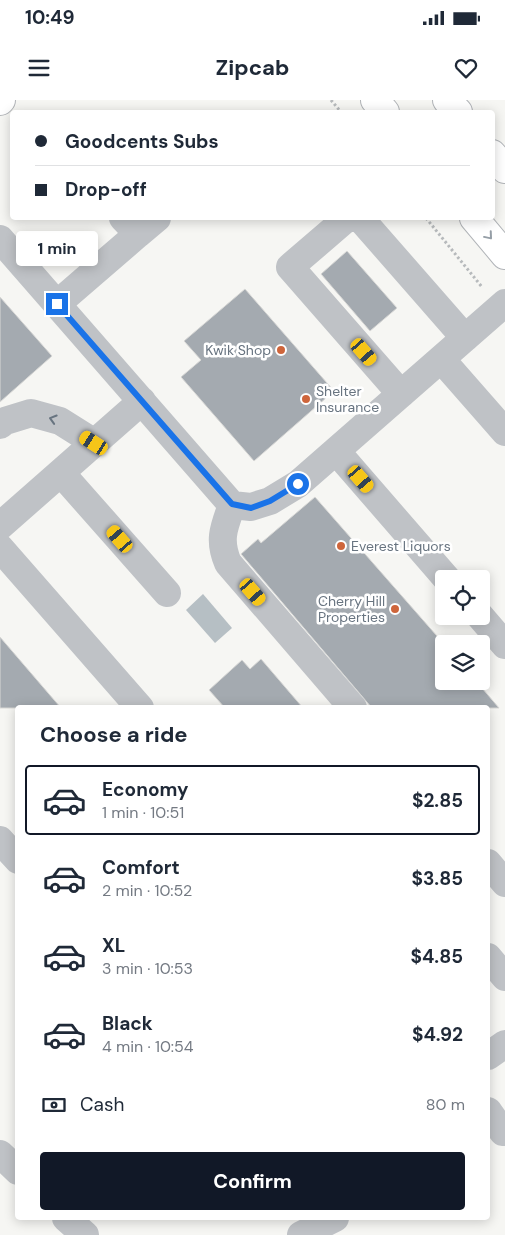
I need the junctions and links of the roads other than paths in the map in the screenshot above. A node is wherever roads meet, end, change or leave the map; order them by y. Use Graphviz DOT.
graph roads {
  1 [pos="375,100"];
  2 [pos="447,100"];
  3 [pos="383,110"];
  4 [pos="456,110"];
  5 [pos="495,157"];
  6 [pos="505,169"];
  7 [pos="345,220"];
  8 [pos="362,220"];
  9 [pos="476,220"];
  10 [pos="139,223"];
  11 [pos="0,239"];
  12 [pos="505,255"];
  13 [pos="57,304"];
  14 [pos="503,305"];
  15 [pos="465,338"];
  16 [pos="441,359"];
  17 [pos="401,394"];
  18 [pos="142,401"];
  19 [pos="0,425"];
  20 [pos="505,432"];
  21 [pos="94,443"];
  22 [pos="336,451"];
  23 [pos="61,473"];
  24 [pos="232,504"];
  25 [pos="0,526"];
  26 [pos="0,548"];
  27 [pos="439,570"];
  28 [pos="167,593"];
  29 [pos="488,625"];
  30 [pos="505,645"];
  31 [pos="137,705"];
  32 [pos="350,705"];
  33 [pos="0,840"];
  34 [pos="15,857"];
  35 [pos="490,865"];
  36 [pos="505,883"];
  37 [pos="490,960"];
  38 [pos="505,977"];
  39 [pos="505,1044"];
  40 [pos="490,1055"];
  41 [pos="0,1154"];
  42 [pos="15,1168"];
  43 [pos="68,1220"];
  44 [pos="329,1220"];
  45 [pos="300,1229"];
  46 [pos="85,1235"];
  1 -- 3 [label="main road"];
  2 -- 4 [label="main road"];
  5 -- 6 [label="main road"];
  7 -- 17 [label="street"];
  8 -- 15 [label="street"];
  9 -- 12 [label="main road, one-way"];
  10 -- 13 [label="street"];
  11 -- 13 [label="street"];
  13 -- 18 [label="street"];
  14 -- 15 [label="street"];
  15 -- 16 [label="street"];
  16 -- 17 [label="street"];
  16 -- 20 [label="street"];
  17 -- 22 [label="street"];
  18 -- 21 [label="street"];
  18 -- 24 [label="street"];
  21 -- 19 [label="street, one-way"];
  21 -- 23 [label="street"];
  22 -- 24 [label="street"];
  22 -- 27 [label="street"];
  23 -- 25 [label="street"];
  23 -- 28 [label="street"];
  24 -- 32 [label="street"];
  26 -- 31 [label="street"];
  29 -- 30 [label="street"];
  33 -- 34 [label="street"];
  35 -- 36 [label="street"];
  37 -- 38 [label="street"];
  39 -- 40 [label="street"];
  41 -- 42 [label="street"];
  43 -- 46 [label="street"];
  44 -- 45 [label="street"];
}
